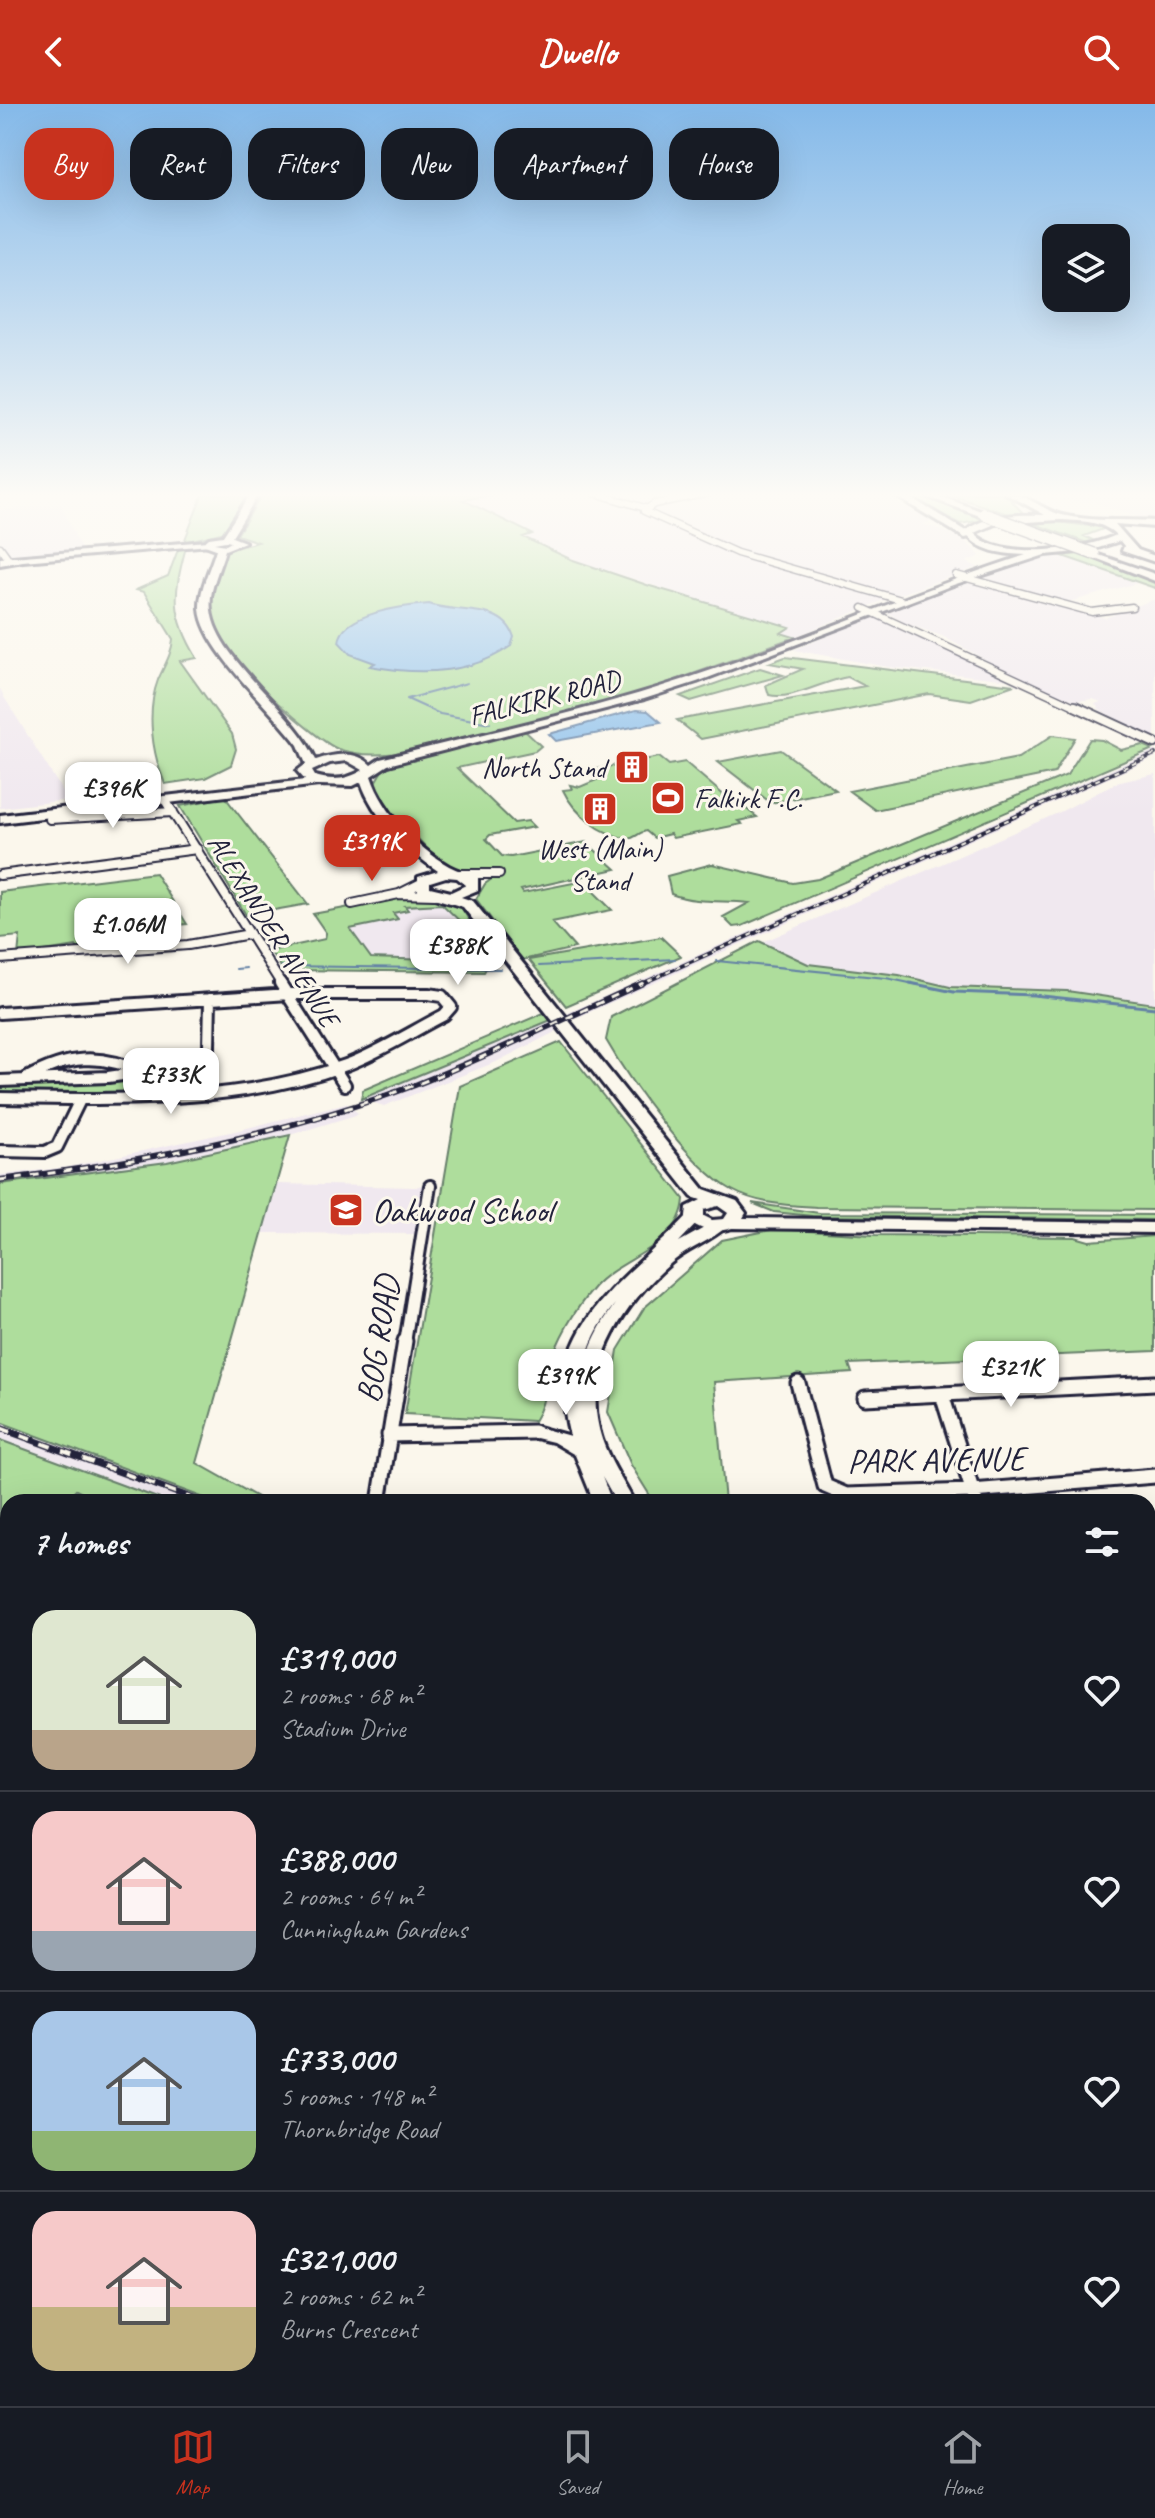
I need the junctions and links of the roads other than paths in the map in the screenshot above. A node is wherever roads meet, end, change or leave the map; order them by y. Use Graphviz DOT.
graph roads {
  1 [pos="206,600"];
  2 [pos="891,600"];
  3 [pos="1050,600"];
  4 [pos="1132,607"];
  5 [pos="868,609"];
  6 [pos="1155,743"];
  7 [pos="304,744"];
  8 [pos="431,750"];
  9 [pos="345,759"];
  10 [pos="309,767"];
  11 [pos="367,773"];
  12 [pos="317,782"];
  13 [pos="335,784"];
  14 [pos="246,787"];
  15 [pos="372,798"];
  16 [pos="165,800"];
  17 [pos="173,812"];
  18 [pos="0,819"];
  19 [pos="50,819"];
  20 [pos="96,849"];
  21 [pos="197,849"];
  22 [pos="99,863"];
  23 [pos="432,863"];
  24 [pos="456,873"];
  25 [pos="14,874"];
  26 [pos="0,875"];
  27 [pos="424,880"];
  28 [pos="16,889"];
  29 [pos="470,892"];
  30 [pos="399,894"];
  31 [pos="440,896"];
  32 [pos="352,904"];
  33 [pos="250,934"];
  34 [pos="0,959"];
  35 [pos="289,994"];
  36 [pos="210,999"];
  37 [pos="0,1013"];
  38 [pos="209,1063"];
  39 [pos="336,1069"];
  40 [pos="144,1074"];
  41 [pos="24,1080"];
  42 [pos="0,1081"];
  43 [pos="345,1085"];
  44 [pos="208,1095"];
  45 [pos="0,1098"];
  46 [pos="80,1100"];
  47 [pos="0,1151"];
  48 [pos="430,1186"];
  49 [pos="696,1206"];
  50 [pos="729,1221"];
  51 [pos="1155,1228"];
  52 [pos="798,1383"];
  53 [pos="1155,1383"];
  54 [pos="942,1395"];
  55 [pos="865,1398"];
  56 [pos="571,1414"];
  57 [pos="534,1432"];
  58 [pos="389,1435"];
  59 [pos="581,1450"];
  60 [pos="1155,1476"];
  61 [pos="380,1494"];
  62 [pos="600,1494"];
  63 [pos="621,1494"];
  64 [pos="844,1494"];
  65 [pos="973,1494"];
  66 [pos="992,1494"];
  1 -- 7 [label="main road"];
  2 -- 5 [label="main road, FALKIRK ROAD"];
  3 -- 4 [label="street"];
  5 -- 6 [label="street"];
  5 -- 8 [label="main road, FALKIRK ROAD"];
  7 -- 9 [label="main road"];
  7 -- 10 [label="main road"];
  8 -- 9 [label="main road, FALKIRK ROAD"];
  8 -- 11 [label="main road, FALKIRK ROAD"];
  9 -- 10 [label="main road, FALKIRK ROAD"];
  9 -- 11 [label="main road"];
  10 -- 12 [label="main road"];
  10 -- 14 [label="main road, FALKIRK ROAD"];
  11 -- 13 [label="main road, FALKIRK ROAD"];
  11 -- 15 [label="main road"];
  12 -- 13 [label="main road"];
  12 -- 14 [label="main road"];
  13 -- 15 [label="main road"];
  14 -- 16 [label="main road"];
  15 -- 23 [label="main road"];
  16 -- 17 [label="street, ALEXANDER AVENUE"];
  16 -- 18 [label="main road"];
  17 -- 19 [label="street"];
  17 -- 21 [label="street, ALEXANDER AVENUE"];
  20 -- 22 [label="street"];
  21 -- 22 [label="street"];
  21 -- 33 [label="street, ALEXANDER AVENUE"];
  22 -- 25 [label="street"];
  23 -- 24 [label="main road"];
  23 -- 27 [label="main road"];
  24 -- 27 [label="main road"];
  24 -- 29 [label="main road"];
  24 -- 29 [label="street"];
  25 -- 26 [label="street"];
  25 -- 28 [label="street"];
  27 -- 30 [label="street"];
  27 -- 31 [label="main road"];
  29 -- 31 [label="main road"];
  29 -- 49 [label="main road"];
  30 -- 31 [label="street"];
  30 -- 32 [label="street"];
  33 -- 34 [label="street"];
  33 -- 35 [label="street, ALEXANDER AVENUE"];
  35 -- 36 [label="street"];
  35 -- 39 [label="street, ALEXANDER AVENUE"];
  35 -- 39 [label="street"];
  36 -- 37 [label="street"];
  36 -- 38 [label="street"];
  38 -- 40 [label="street"];
  38 -- 44 [label="street"];
  39 -- 43 [label="street, ALEXANDER AVENUE"];
  39 -- 44 [label="street"];
  40 -- 41 [label="street"];
  40 -- 41 [label="street"];
  41 -- 42 [label="street"];
  44 -- 46 [label="street"];
  45 -- 46 [label="street"];
  46 -- 47 [label="street"];
  48 -- 58 [label="street, BOG ROAD"];
  49 -- 50 [label="main road"];
  49 -- 50 [label="main road"];
  49 -- 56 [label="main road"];
  50 -- 51 [label="main road"];
  50 -- 63 [label="main road"];
  52 -- 64 [label="street, PARK AVENUE"];
  53 -- 54 [label="street"];
  54 -- 55 [label="street"];
  54 -- 65 [label="street"];
  56 -- 57 [label="main road"];
  56 -- 59 [label="main road"];
  57 -- 58 [label="street"];
  57 -- 59 [label="main road"];
  58 -- 61 [label="street, BOG ROAD"];
  59 -- 62 [label="main road"];
  60 -- 66 [label="street, PARK AVENUE"];
}
